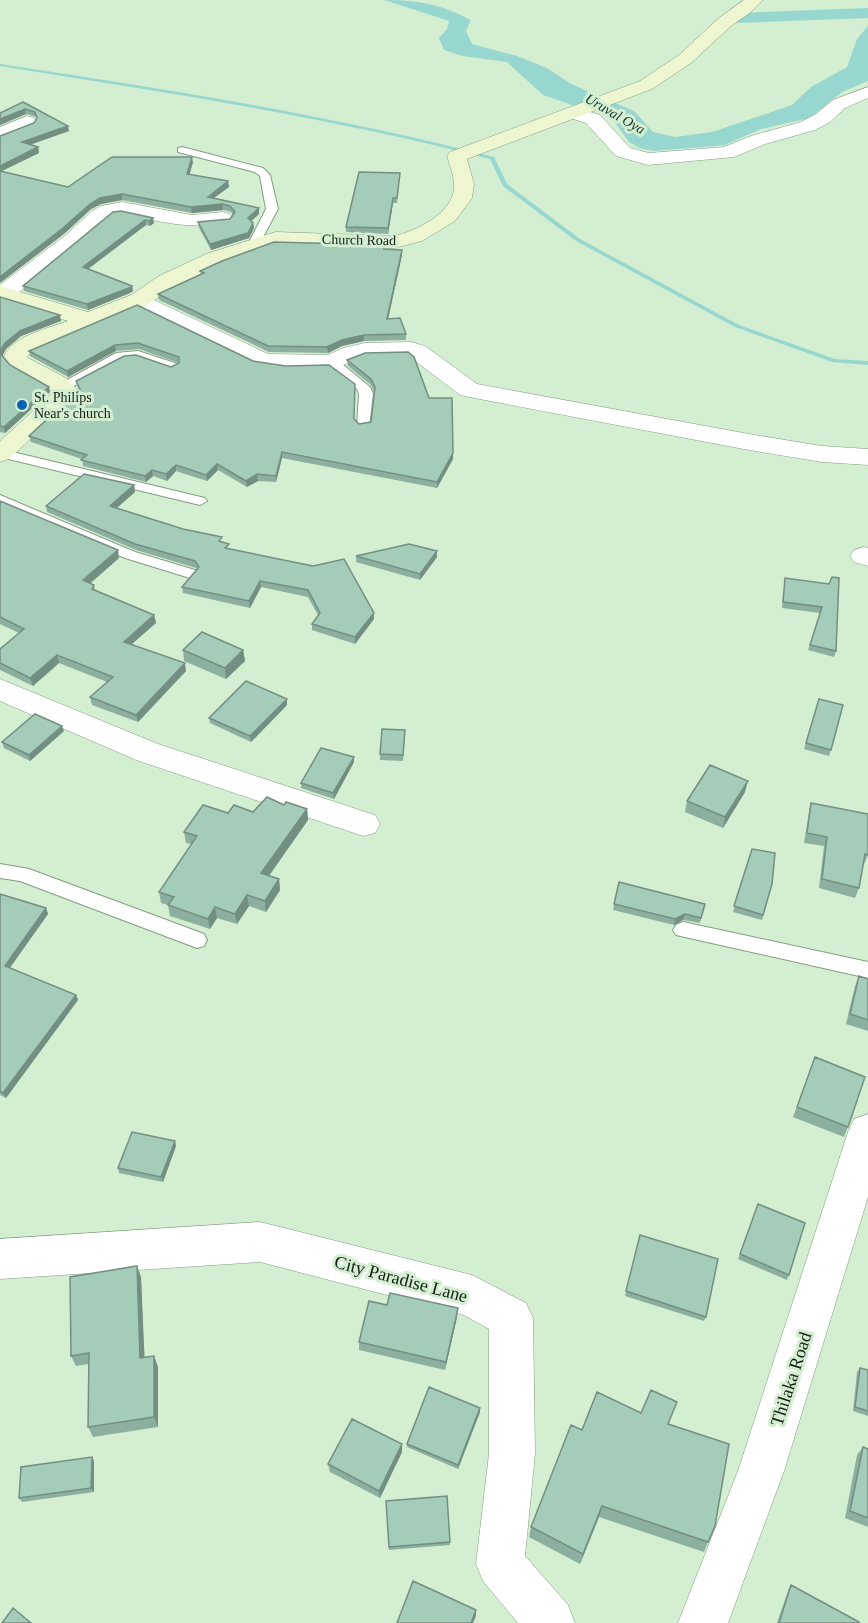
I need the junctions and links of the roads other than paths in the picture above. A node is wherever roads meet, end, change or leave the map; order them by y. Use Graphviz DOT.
graph roads {
  1 [pos="755,0"];
  2 [pos="868,92"];
  3 [pos="574,113"];
  4 [pos="27,123"];
  5 [pos="0,134"];
  6 [pos="182,150"];
  7 [pos="223,218"];
  8 [pos="253,246"];
  9 [pos="2,294"];
  10 [pos="139,300"];
  11 [pos="89,320"];
  12 [pos="331,362"];
  13 [pos="173,367"];
  14 [pos="63,386"];
  15 [pos="364,425"];
  16 [pos="0,453"];
  17 [pos="868,457"];
  18 [pos="0,499"];
  19 [pos="200,501"];
  20 [pos="190,573"];
  21 [pos="0,689"];
  22 [pos="363,824"];
  23 [pos="0,871"];
  24 [pos="683,930"];
  25 [pos="197,940"];
  26 [pos="868,970"];
  27 [pos="868,1132"];
  28 [pos="860,1186"];
  29 [pos="0,1259"];
  30 [pos="550,1623"];
  31 [pos="703,1623"];
  1 -- 3 [label="street, Church Road"];
  2 -- 3 [label="street"];
  3 -- 8 [label="street, Church Road"];
  4 -- 5 [label="street"];
  6 -- 8 [label="lane"];
  7 -- 9 [label="street"];
  8 -- 10 [label="street, Church Road"];
  9 -- 11 [label="street"];
  10 -- 11 [label="street, Church Road"];
  10 -- 12 [label="street"];
  11 -- 14 [label="street, Church Road"];
  12 -- 15 [label="lane"];
  12 -- 17 [label="street"];
  13 -- 14 [label="lane"];
  14 -- 16 [label="street"];
  16 -- 19 [label="lane"];
  18 -- 20 [label="lane"];
  21 -- 22 [label="street"];
  23 -- 25 [label="lane"];
  24 -- 26 [label="lane"];
  27 -- 28 [label="street, Thilaka Road"];
  28 -- 31 [label="street, Thilaka Road"];
  29 -- 30 [label="street, City Paradise Lane"];
}
